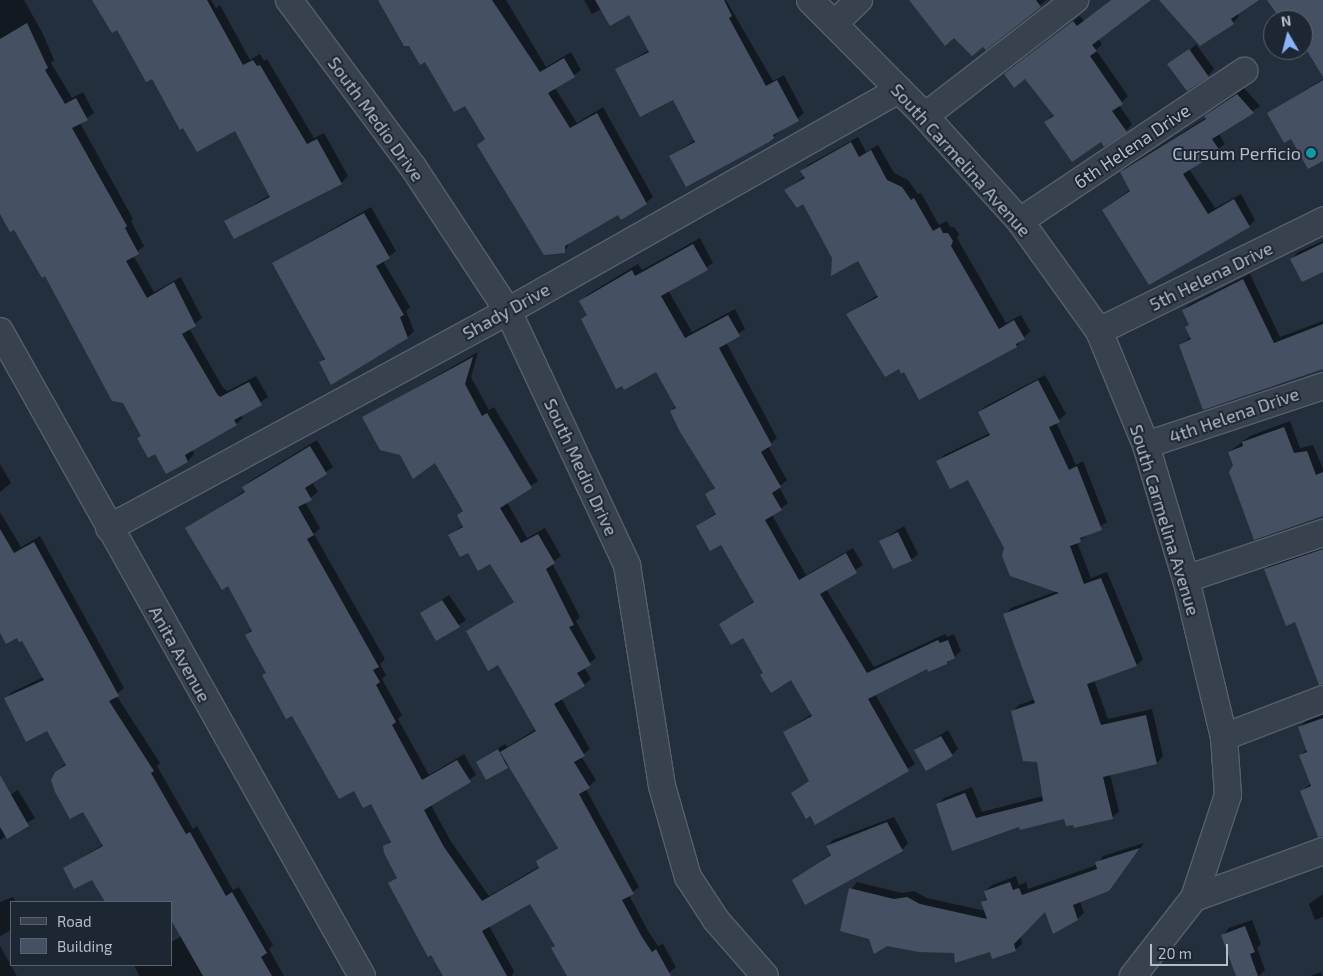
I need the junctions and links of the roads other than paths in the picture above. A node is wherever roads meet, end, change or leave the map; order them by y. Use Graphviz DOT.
graph roads {
  1 [pos="289,0"];
  2 [pos="810,0"];
  3 [pos="859,0"];
  4 [pos="1075,0"];
  5 [pos="834,24"];
  6 [pos="1244,71"];
  7 [pos="899,90"];
  8 [pos="925,116"];
  9 [pos="1020,221"];
  10 [pos="1323,221"];
  11 [pos="508,310"];
  12 [pos="0,331"];
  13 [pos="1099,331"];
  14 [pos="1323,386"];
  15 [pos="1146,445"];
  16 [pos="109,528"];
  17 [pos="1323,533"];
  18 [pos="1186,579"];
  19 [pos="1323,699"];
  20 [pos="1224,737"];
  21 [pos="1323,851"];
  22 [pos="1194,898"];
  23 [pos="362,976"];
  24 [pos="765,976"];
  25 [pos="1133,976"];
  1 -- 11 [label="street, South Medio Drive"];
  2 -- 5 [label="street, South Carmelina Avenue"];
  3 -- 5 [label="street"];
  4 -- 8 [label="street"];
  5 -- 7 [label="street, South Carmelina Avenue"];
  6 -- 9 [label="street, 6th Helena Drive"];
  7 -- 8 [label="street, South Carmelina Avenue"];
  7 -- 11 [label="street, Shady Drive"];
  8 -- 9 [label="street, South Carmelina Avenue"];
  9 -- 13 [label="street, South Carmelina Avenue"];
  10 -- 13 [label="street, 5th Helena Drive"];
  11 -- 16 [label="street, Shady Drive"];
  11 -- 24 [label="street, South Medio Drive"];
  12 -- 16 [label="street, Anita Avenue"];
  13 -- 15 [label="street, South Carmelina Avenue"];
  14 -- 15 [label="street, 4th Helena Drive"];
  15 -- 18 [label="street, South Carmelina Avenue"];
  16 -- 23 [label="street, Anita Avenue"];
  17 -- 18 [label="street"];
  18 -- 20 [label="street, South Carmelina Avenue"];
  19 -- 20 [label="street"];
  20 -- 22 [label="street, South Carmelina Avenue"];
  21 -- 22 [label="street"];
  22 -- 25 [label="street, South Carmelina Avenue"];
}
